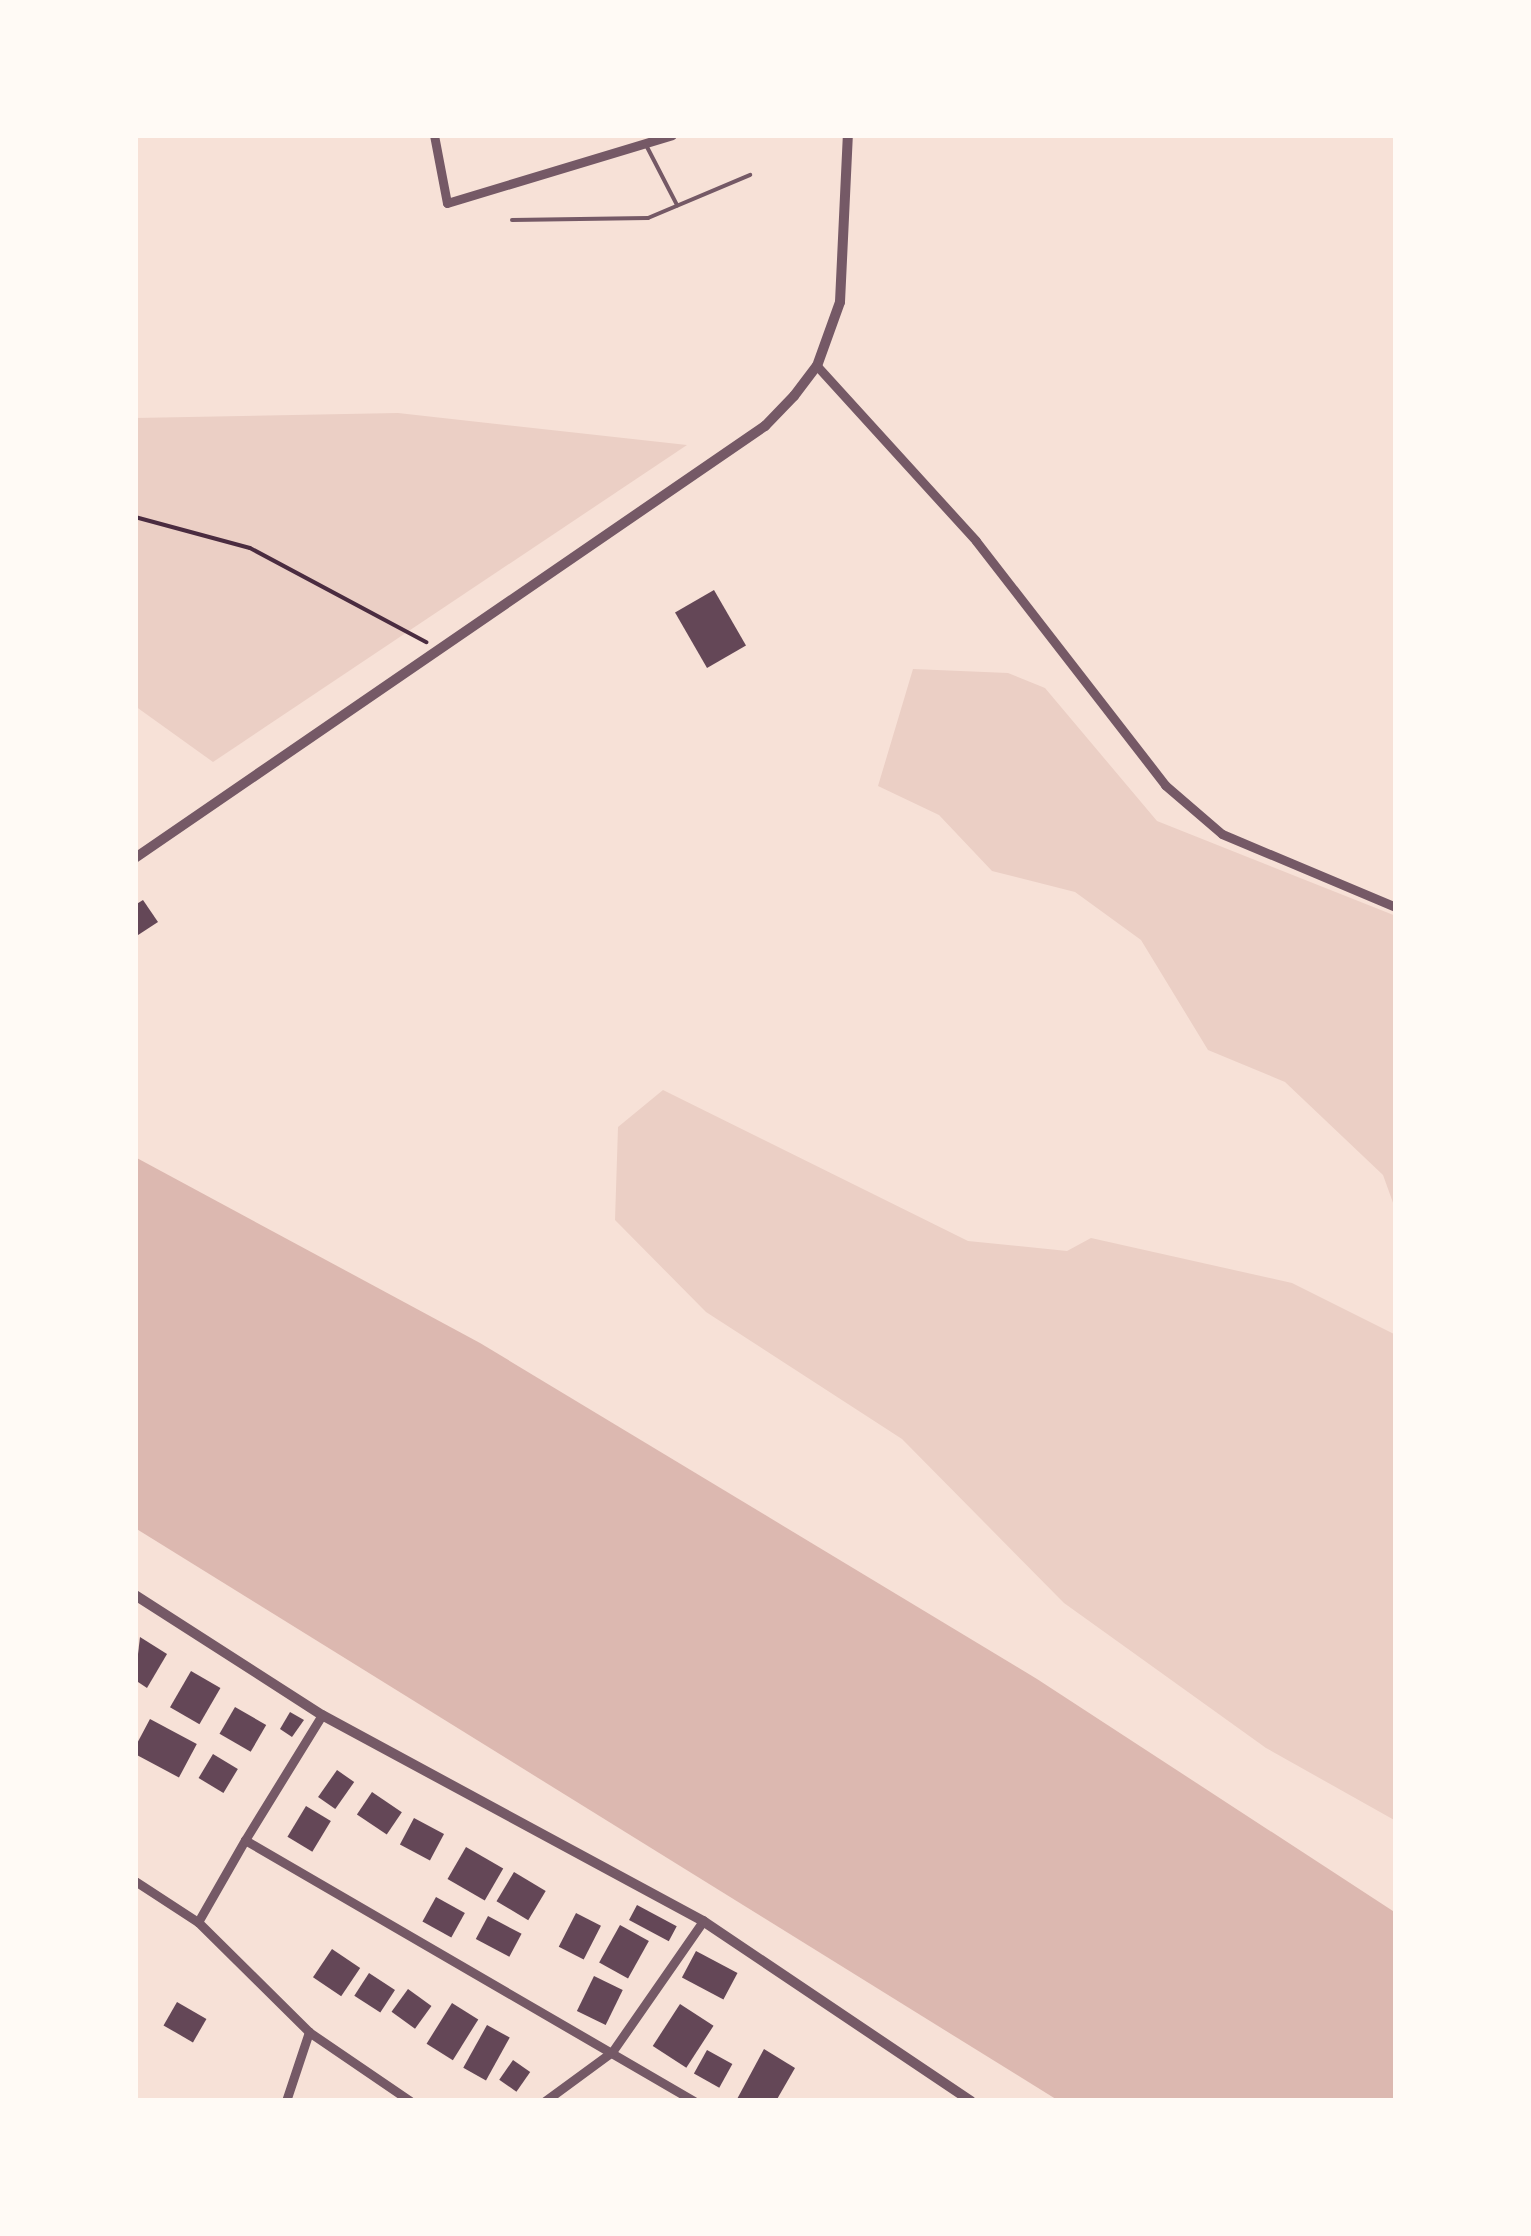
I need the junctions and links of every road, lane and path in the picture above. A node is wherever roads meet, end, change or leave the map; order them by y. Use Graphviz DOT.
graph roads {
  1 [pos="434,135"];
  2 [pos="672,135"];
  3 [pos="848,135"];
  4 [pos="646,144"];
  5 [pos="750,175"];
  6 [pos="677,205"];
  7 [pos="512,220"];
  8 [pos="817,366"];
  9 [pos="135,517"];
  10 [pos="439,649"];
  11 [pos="135,858"];
  12 [pos="1396,907"];
  13 [pos="135,1595"];
  14 [pos="322,1715"];
  15 [pos="245,1840"];
  16 [pos="135,1881"];
  17 [pos="703,1921"];
  18 [pos="198,1922"];
  19 [pos="309,2032"];
  20 [pos="612,2052"];
  21 [pos="286,2101"];
  22 [pos="410,2101"];
  23 [pos="545,2101"];
  24 [pos="694,2101"];
  25 [pos="971,2101"];
  1 -- 4 [label="street"];
  2 -- 4 [label="street"];
  3 -- 8 [label="street"];
  4 -- 6 [label="lane"];
  5 -- 6 [label="lane"];
  6 -- 7 [label="lane"];
  8 -- 10 [label="street"];
  8 -- 12 [label="street"];
  9 -- 10 [label="path"];
  10 -- 11 [label="street"];
  13 -- 14 [label="street"];
  14 -- 15 [label="street"];
  14 -- 17 [label="street"];
  15 -- 18 [label="street"];
  15 -- 20 [label="street"];
  16 -- 18 [label="street"];
  17 -- 20 [label="street"];
  17 -- 25 [label="street"];
  18 -- 19 [label="street"];
  19 -- 21 [label="street"];
  19 -- 22 [label="street"];
  20 -- 23 [label="street"];
  20 -- 24 [label="street"];
}
